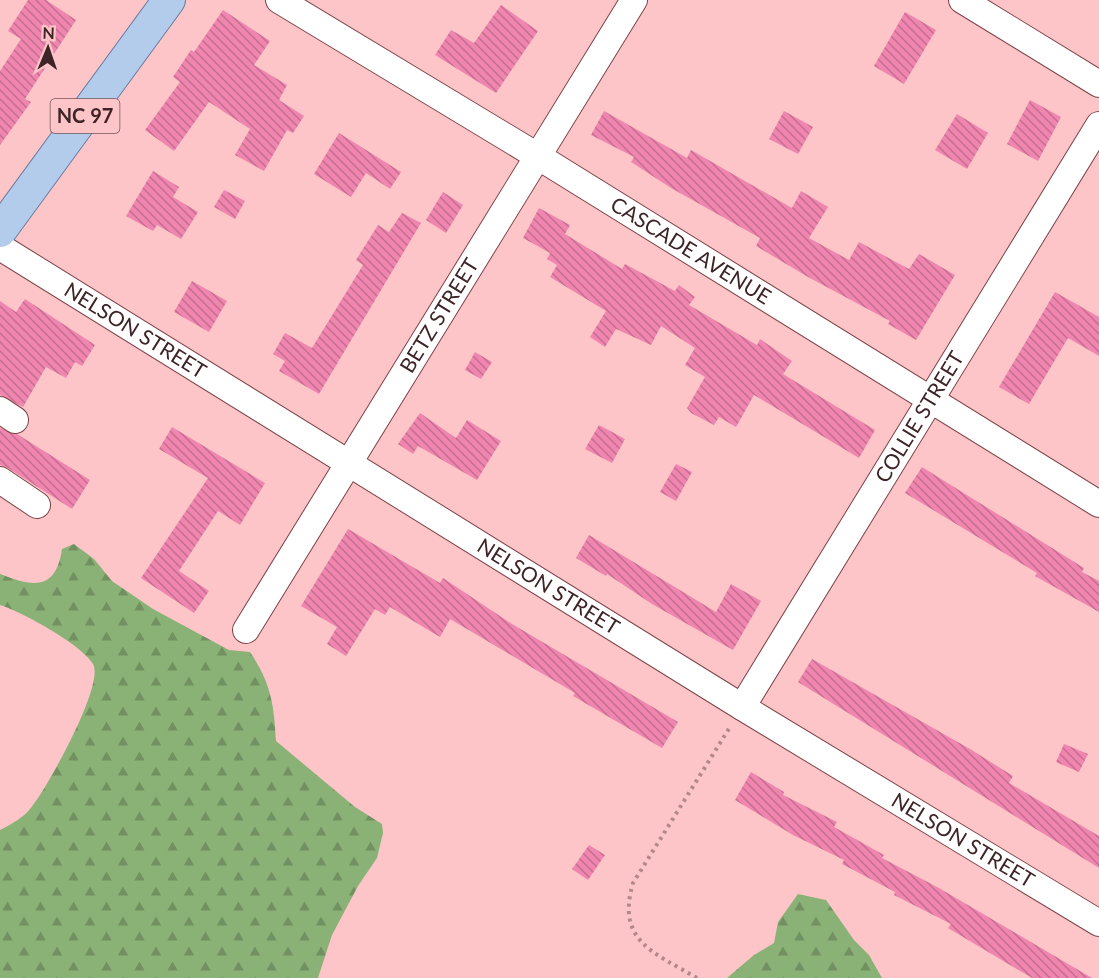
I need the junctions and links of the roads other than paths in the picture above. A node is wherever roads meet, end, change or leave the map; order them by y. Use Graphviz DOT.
graph roads {
  1 [pos="279,0"];
  2 [pos="634,0"];
  3 [pos="962,0"];
  4 [pos="165,1"];
  5 [pos="1099,84"];
  6 [pos="1099,125"];
  7 [pos="539,157"];
  8 [pos="0,231"];
  9 [pos="0,247"];
  10 [pos="930,402"];
  11 [pos="350,464"];
  12 [pos="0,480"];
  13 [pos="1099,504"];
  14 [pos="37,505"];
  15 [pos="246,630"];
  16 [pos="742,707"];
  17 [pos="1099,923"];
  1 -- 7 [label="street, CASCADE AVENUE"];
  2 -- 7 [label="street, BETZ STREET"];
  3 -- 5 [label="street"];
  4 -- 8 [label="main road, NC 97"];
  6 -- 10 [label="street, COLLIE STREET"];
  7 -- 10 [label="street, CASCADE AVENUE"];
  7 -- 11 [label="street, BETZ STREET"];
  9 -- 11 [label="street, NELSON STREET"];
  10 -- 13 [label="street, CASCADE AVENUE"];
  10 -- 16 [label="street, COLLIE STREET"];
  11 -- 15 [label="street, BETZ STREET"];
  11 -- 16 [label="street, NELSON STREET"];
  12 -- 14 [label="street"];
  16 -- 17 [label="street, NELSON STREET"];
}
